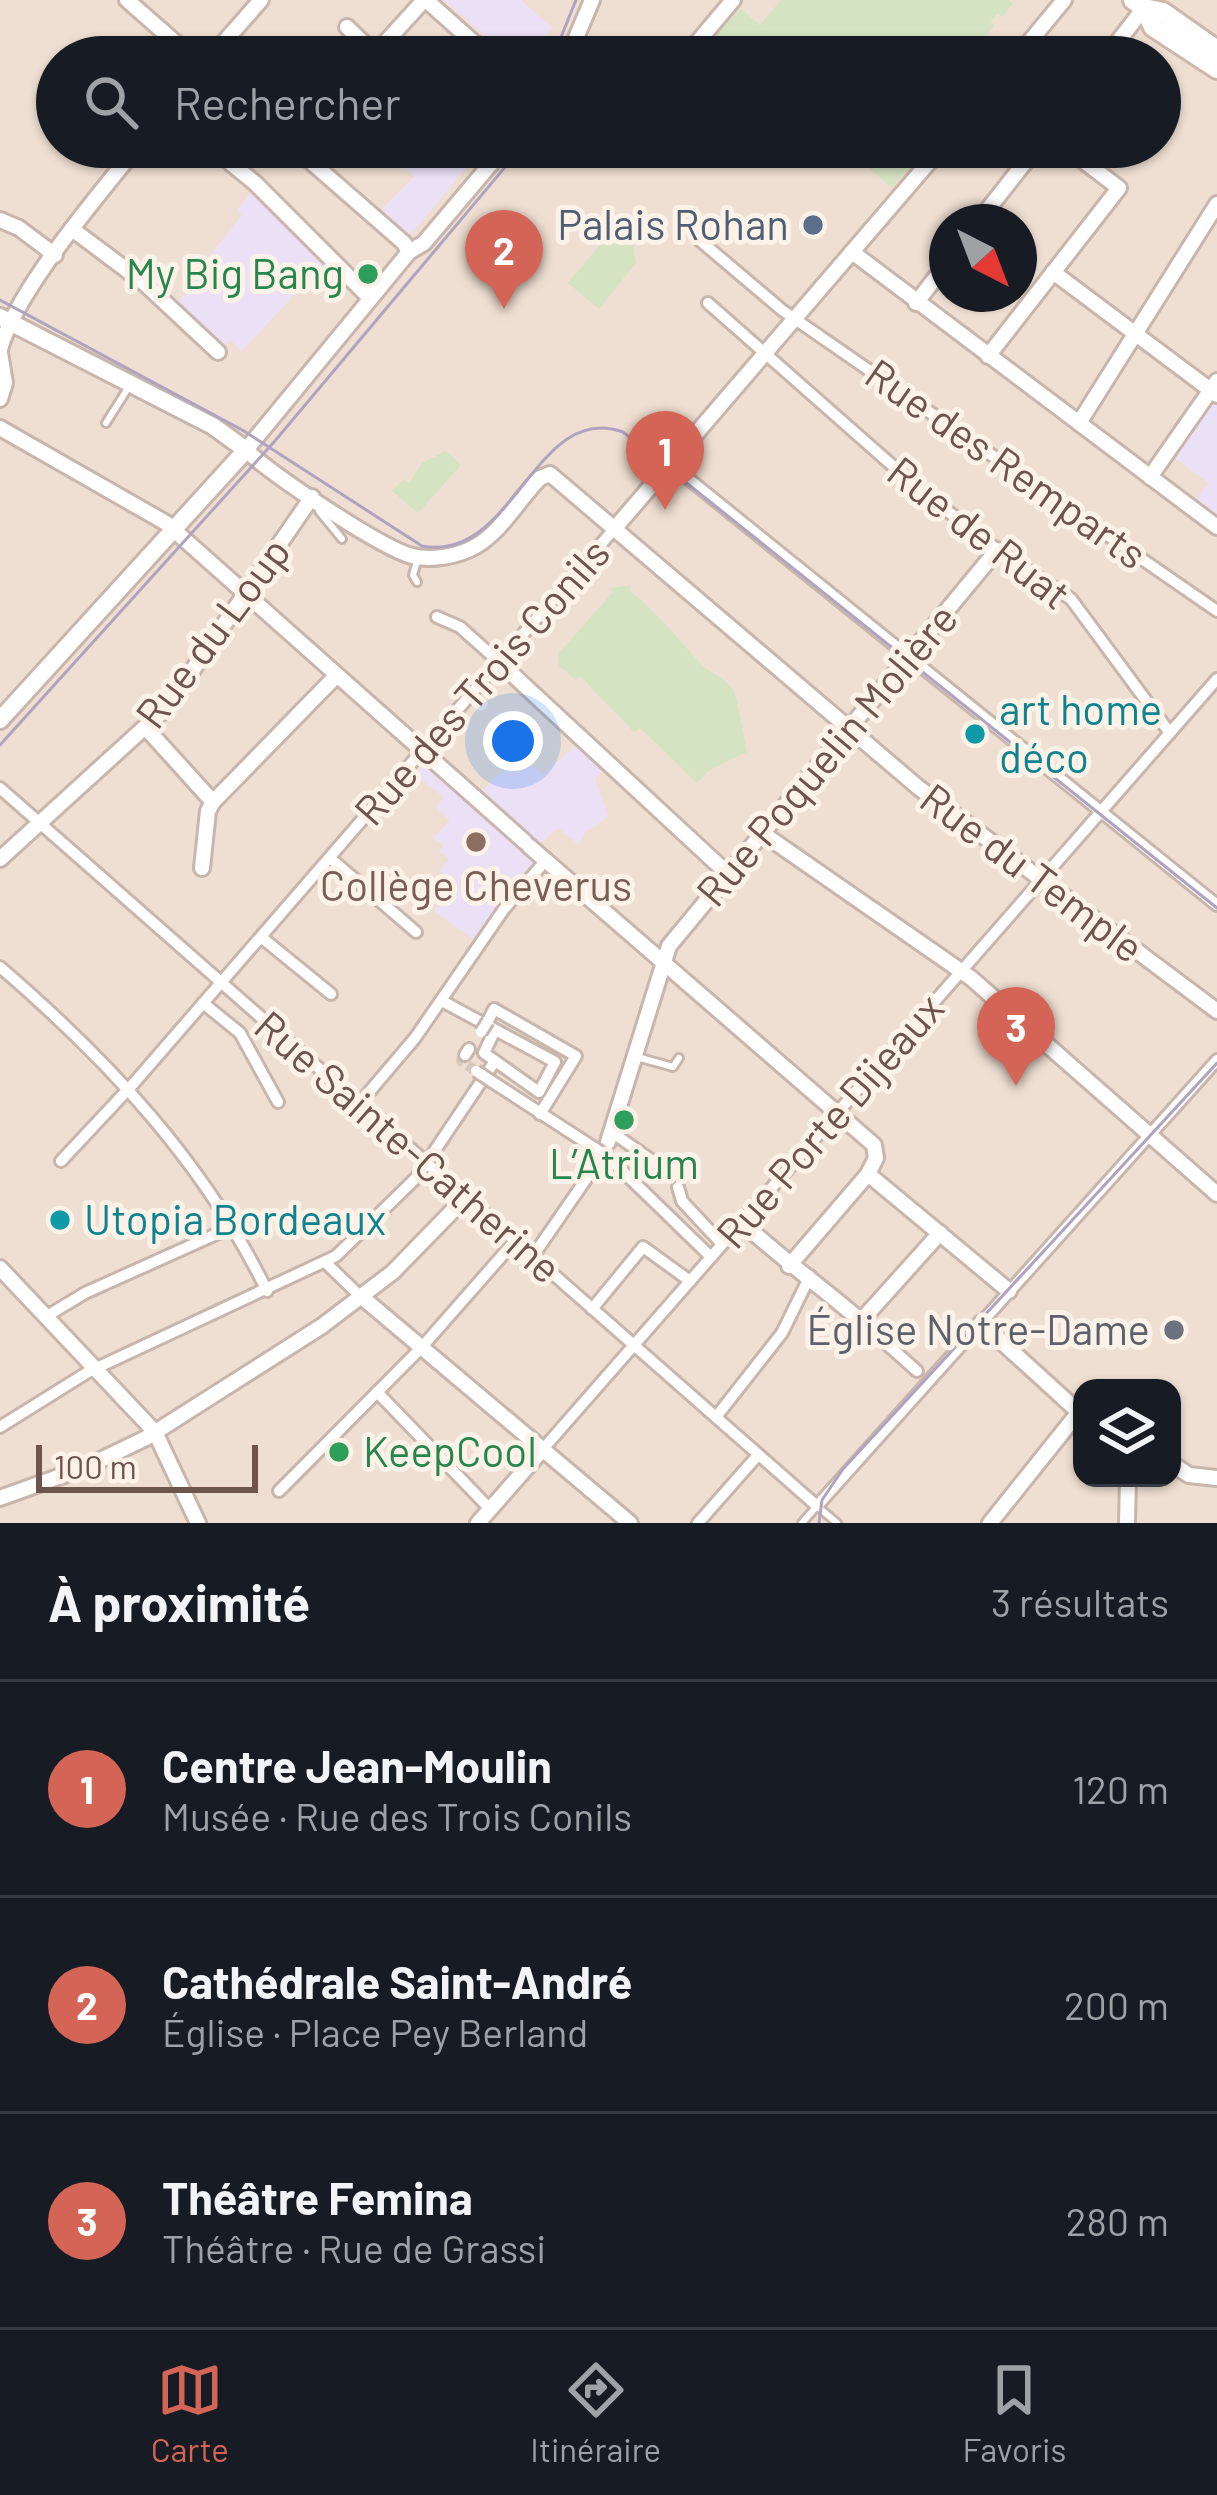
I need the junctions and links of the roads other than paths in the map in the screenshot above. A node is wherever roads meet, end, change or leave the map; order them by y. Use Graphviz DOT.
graph roads {
  1 [pos="127,0"];
  2 [pos="262,0"];
  3 [pos="425,0"];
  4 [pos="733,0"];
  5 [pos="1064,0"];
  6 [pos="589,1"];
  7 [pos="1138,4"];
  8 [pos="346,26"];
  9 [pos="168,36"];
  10 [pos="230,36"];
  11 [pos="356,36"];
  12 [pos="394,36"];
  13 [pos="466,36"];
  14 [pos="576,36"];
  15 [pos="703,36"];
  16 [pos="1034,36"];
  17 [pos="1119,36"];
  18 [pos="1168,36"];
  19 [pos="1181,45"];
  20 [pos="1217,50"];
  21 [pos="1217,69"];
  22 [pos="121,168"];
  23 [pos="237,168"];
  24 [pos="317,168"];
  25 [pos="487,168"];
  26 [pos="924,168"];
  27 [pos="1020,168"];
  28 [pos="1093,168"];
  29 [pos="992,204"];
  30 [pos="1217,204"];
  31 [pos="0,220"];
  32 [pos="72,230"];
  33 [pos="697,238"];
  34 [pos="409,252"];
  35 [pos="852,252"];
  36 [pos="55,255"];
  37 [pos="1053,272"];
  38 [pos="929,286"];
  39 [pos="370,298"];
  40 [pos="707,303"];
  41 [pos="916,303"];
  42 [pos="794,317"];
  43 [pos="6,320"];
  44 [pos="1135,333"];
  45 [pos="0,351"];
  46 [pos="218,352"];
  47 [pos="765,353"];
  48 [pos="988,356"];
  49 [pos="131,382"];
  50 [pos="1215,389"];
  51 [pos="0,400"];
  52 [pos="1079,423"];
  53 [pos="106,424"];
  54 [pos="0,428"];
  55 [pos="246,450"];
  56 [pos="670,464"];
  57 [pos="1150,477"];
  58 [pos="312,497"];
  59 [pos="1217,527"];
  60 [pos="615,528"];
  61 [pos="175,531"];
  62 [pos="342,539"];
  63 [pos="997,550"];
  64 [pos="418,558"];
  65 [pos="417,582"];
  66 [pos="245,596"];
  67 [pos="1217,611"];
  68 [pos="437,617"];
  69 [pos="909,657"];
  70 [pos="499,662"];
  71 [pos="336,676"];
  72 [pos="1217,679"];
  73 [pos="0,720"];
  74 [pos="146,728"];
  75 [pos="850,731"];
  76 [pos="1170,734"];
  77 [pos="422,752"];
  78 [pos="0,788"];
  79 [pos="213,802"];
  80 [pos="1101,812"];
  81 [pos="38,822"];
  82 [pos="762,833"];
  83 [pos="330,858"];
  84 [pos="0,859"];
  85 [pos="545,860"];
  86 [pos="202,868"];
  87 [pos="728,874"];
  88 [pos="1040,881"];
  89 [pos="1217,905"];
  90 [pos="416,932"];
  91 [pos="262,937"];
  92 [pos="663,963"];
  93 [pos="0,967"];
  94 [pos="962,971"];
  95 [pos="221,983"];
  96 [pos="331,994"];
  97 [pos="442,1001"];
  98 [pos="203,1004"];
  99 [pos="1217,1011"];
  100 [pos="488,1028"];
  101 [pos="634,1056"];
  102 [pos="679,1058"];
  103 [pos="1217,1060"];
  104 [pos="496,1070"];
  105 [pos="476,1071"];
  106 [pos="129,1087"];
  107 [pos="278,1102"];
  108 [pos="359,1104"];
  109 [pos="837,1113"];
  110 [pos="540,1114"];
  111 [pos="1149,1136"];
  112 [pos="605,1148"];
  113 [pos="61,1161"];
  114 [pos="427,1163"];
  115 [pos="671,1174"];
  116 [pos="868,1174"];
  117 [pos="678,1186"];
  118 [pos="1217,1194"];
  119 [pos="465,1198"];
  120 [pos="742,1222"];
  121 [pos="232,1227"];
  122 [pos="940,1233"];
  123 [pos="515,1241"];
  124 [pos="722,1244"];
  125 [pos="532,1256"];
  126 [pos="711,1257"];
  127 [pos="326,1263"];
  128 [pos="789,1266"];
  129 [pos="0,1268"];
  130 [pos="810,1276"];
  131 [pos="690,1281"];
  132 [pos="267,1291"];
  133 [pos="1010,1291"];
  134 [pos="363,1298"];
  135 [pos="592,1309"];
  136 [pos="47,1316"];
  137 [pos="861,1321"];
  138 [pos="981,1323"];
  139 [pos="634,1346"];
  140 [pos="421,1348"];
  141 [pos="97,1369"];
  142 [pos="917,1371"];
  143 [pos="377,1392"];
  144 [pos="1073,1408"];
  145 [pos="716,1417"];
  146 [pos="1073,1422"];
  147 [pos="0,1426"];
  148 [pos="154,1432"];
  149 [pos="543,1449"];
  150 [pos="758,1455"];
  151 [pos="1181,1470"];
  152 [pos="1217,1478"];
  153 [pos="1128,1487"];
  154 [pos="279,1491"];
  155 [pos="0,1498"];
  156 [pos="817,1506"];
  157 [pos="490,1509"];
  158 [pos="193,1521"];
  159 [pos="478,1523"];
  160 [pos="630,1523"];
  161 [pos="698,1523"];
  162 [pos="802,1523"];
  163 [pos="837,1523"];
  164 [pos="990,1523"];
  165 [pos="1127,1523"];
  1 -- 9 [label="street"];
  2 -- 10 [label="street"];
  3 -- 12 [label="street"];
  3 -- 13 [label="street"];
  4 -- 15 [label="street"];
  5 -- 16 [label="street"];
  6 -- 14 [label="street"];
  7 -- 17 [label="street"];
  7 -- 18 [label="main road"];
  7 -- 20 [label="main road"];
  8 -- 11 [label="street"];
  19 -- 21 [label="main road"];
  22 -- 32 [label="street"];
  23 -- 39 [label="street"];
  24 -- 34 [label="street"];
  25 -- 34 [label="street"];
  26 -- 35 [label="street, Rue des Trois Conils"];
  27 -- 29 [label="street"];
  28 -- 37 [label="street"];
  30 -- 44 [label="street"];
  31 -- 36 [label="street"];
  32 -- 36 [label="street"];
  32 -- 46 [label="street"];
  33 -- 42 [label="street, Rue des Remparts"];
  34 -- 39 [label="street"];
  35 -- 41 [label="street"];
  35 -- 42 [label="street, Rue des Trois Conils"];
  36 -- 43 [label="street"];
  37 -- 44 [label="street"];
  37 -- 48 [label="street"];
  38 -- 41 [label="street"];
  39 -- 55 [label="street"];
  40 -- 47 [label="street, Rue de Ruat"];
  41 -- 48 [label="street"];
  42 -- 47 [label="street, Rue des Trois Conils"];
  42 -- 67 [label="street, Rue des Remparts"];
  43 -- 45 [label="street"];
  43 -- 49 [label="street"];
  44 -- 50 [label="street"];
  44 -- 52 [label="street"];
  45 -- 51 [label="street"];
  47 -- 56 [label="street, Rue des Trois Conils"];
  47 -- 63 [label="street, Rue de Ruat"];
  48 -- 52 [label="street"];
  49 -- 53 [label="lane"];
  49 -- 55 [label="street"];
  50 -- 57 [label="street"];
  52 -- 57 [label="street"];
  54 -- 61 [label="street"];
  55 -- 58 [label="street"];
  55 -- 61 [label="street"];
  56 -- 60 [label="street, Rue des Trois Conils"];
  56 -- 69 [label="street"];
  57 -- 59 [label="street"];
  58 -- 62 [label="lane"];
  58 -- 64 [label="street"];
  58 -- 66 [label="street, Rue du Loup"];
  60 -- 64 [label="street, Rue du Temple"];
  60 -- 70 [label="street, Rue des Trois Conils"];
  60 -- 75 [label="street, Rue du Temple"];
  61 -- 66 [label="street"];
  61 -- 73 [label="street"];
  63 -- 69 [label="street, Rue Poquelin Molière"];
  63 -- 76 [label="street, Rue de Ruat"];
  64 -- 65 [label="lane"];
  66 -- 71 [label="street"];
  66 -- 74 [label="street, Rue du Loup"];
  68 -- 70 [label="street"];
  69 -- 75 [label="street, Rue Poquelin Molière"];
  69 -- 80 [label="street"];
  70 -- 77 [label="street, Rue des Trois Conils"];
  70 -- 87 [label="street"];
  71 -- 77 [label="street"];
  71 -- 79 [label="street"];
  72 -- 76 [label="street, Rue Porte Dijeaux"];
  74 -- 79 [label="street"];
  74 -- 81 [label="street, Rue du Loup"];
  75 -- 82 [label="street, Rue Poquelin Molière"];
  75 -- 88 [label="street, Rue du Temple"];
  76 -- 80 [label="street, Rue Porte Dijeaux"];
  77 -- 83 [label="street, Rue des Trois Conils"];
  77 -- 85 [label="street"];
  78 -- 81 [label="street, Rue Sainte-Catherine"];
  79 -- 86 [label="street"];
  80 -- 88 [label="street, Rue Porte Dijeaux"];
  80 -- 89 [label="street"];
  81 -- 84 [label="street, Rue du Loup"];
  81 -- 95 [label="street, Rue Sainte-Catherine"];
  82 -- 87 [label="street, Rue Poquelin Molière"];
  82 -- 94 [label="street"];
  83 -- 90 [label="street"];
  83 -- 91 [label="street, Rue des Trois Conils"];
  85 -- 92 [label="street"];
  85 -- 97 [label="street"];
  87 -- 92 [label="street, Rue Poquelin Molière"];
  88 -- 94 [label="street, Rue Porte Dijeaux"];
  88 -- 99 [label="street, Rue du Temple"];
  91 -- 95 [label="street, Rue des Trois Conils"];
  91 -- 96 [label="street"];
  92 -- 101 [label="street, Rue Poquelin Molière"];
  92 -- 109 [label="street"];
  93 -- 106 [label="street"];
  94 -- 109 [label="street, Rue Porte Dijeaux"];
  94 -- 111 [label="street"];
  95 -- 98 [label="street, Rue des Trois Conils"];
  95 -- 108 [label="street, Rue Sainte-Catherine"];
  97 -- 100 [label="street"];
  97 -- 108 [label="street"];
  98 -- 106 [label="street, Rue des Trois Conils"];
  98 -- 107 [label="street"];
  100 -- 104 [label="street"];
  100 -- 104 [label="street"];
  100 -- 110 [label="street"];
  101 -- 102 [label="lane"];
  101 -- 112 [label="street, Rue Poquelin Molière"];
  103 -- 111 [label="street"];
  104 -- 105 [label="street, bridge"];
  104 -- 110 [label="street"];
  104 -- 114 [label="street"];
  106 -- 113 [label="street, Rue des Trois Conils"];
  106 -- 121 [label="street"];
  108 -- 114 [label="street, Rue Sainte-Catherine"];
  109 -- 116 [label="street"];
  109 -- 120 [label="street, Rue Porte Dijeaux"];
  110 -- 112 [label="street"];
  111 -- 118 [label="street"];
  111 -- 133 [label="street"];
  112 -- 115 [label="street"];
  112 -- 125 [label="street"];
  112 -- 126 [label="street"];
  114 -- 119 [label="street, Rue Sainte-Catherine"];
  114 -- 127 [label="street"];
  116 -- 122 [label="street"];
  116 -- 128 [label="street"];
  117 -- 124 [label="street"];
  119 -- 123 [label="street, Rue Sainte-Catherine"];
  119 -- 134 [label="street"];
  120 -- 124 [label="street, Rue Porte Dijeaux"];
  120 -- 128 [label="street"];
  121 -- 132 [label="street"];
  121 -- 136 [label="street"];
  122 -- 133 [label="street"];
  122 -- 137 [label="street"];
  123 -- 125 [label="street, Rue Sainte-Catherine"];
  123 -- 140 [label="street"];
  124 -- 126 [label="street, Rue Porte Dijeaux"];
  125 -- 135 [label="street, Rue Sainte-Catherine"];
  126 -- 131 [label="street, Rue Porte Dijeaux"];
  127 -- 132 [label="street"];
  127 -- 134 [label="street"];
  128 -- 130 [label="street"];
  129 -- 136 [label="street"];
  130 -- 137 [label="street"];
  130 -- 145 [label="street"];
  131 -- 135 [label="street"];
  131 -- 139 [label="street, Rue Porte Dijeaux"];
  132 -- 141 [label="street"];
  133 -- 138 [label="street"];
  134 -- 140 [label="street"];
  134 -- 148 [label="street"];
  135 -- 139 [label="street, Rue Sainte-Catherine"];
  136 -- 141 [label="street"];
  137 -- 142 [label="street"];
  138 -- 144 [label="street"];
  138 -- 156 [label="street"];
  139 -- 145 [label="street, Rue Sainte-Catherine"];
  139 -- 149 [label="street, Rue Porte Dijeaux"];
  140 -- 143 [label="street"];
  140 -- 149 [label="street"];
  141 -- 147 [label="street"];
  141 -- 148 [label="street"];
  143 -- 154 [label="street"];
  143 -- 157 [label="street"];
  145 -- 150 [label="street, Rue Sainte-Catherine"];
  146 -- 164 [label="street"];
  148 -- 155 [label="street"];
  148 -- 158 [label="street"];
  149 -- 157 [label="street"];
  149 -- 160 [label="street"];
  150 -- 156 [label="street, Rue Sainte-Catherine"];
  150 -- 161 [label="street"];
  151 -- 152 [label="street"];
  153 -- 165 [label="street"];
  156 -- 162 [label="lane"];
  156 -- 163 [label="lane"];
  157 -- 159 [label="street"];
}
